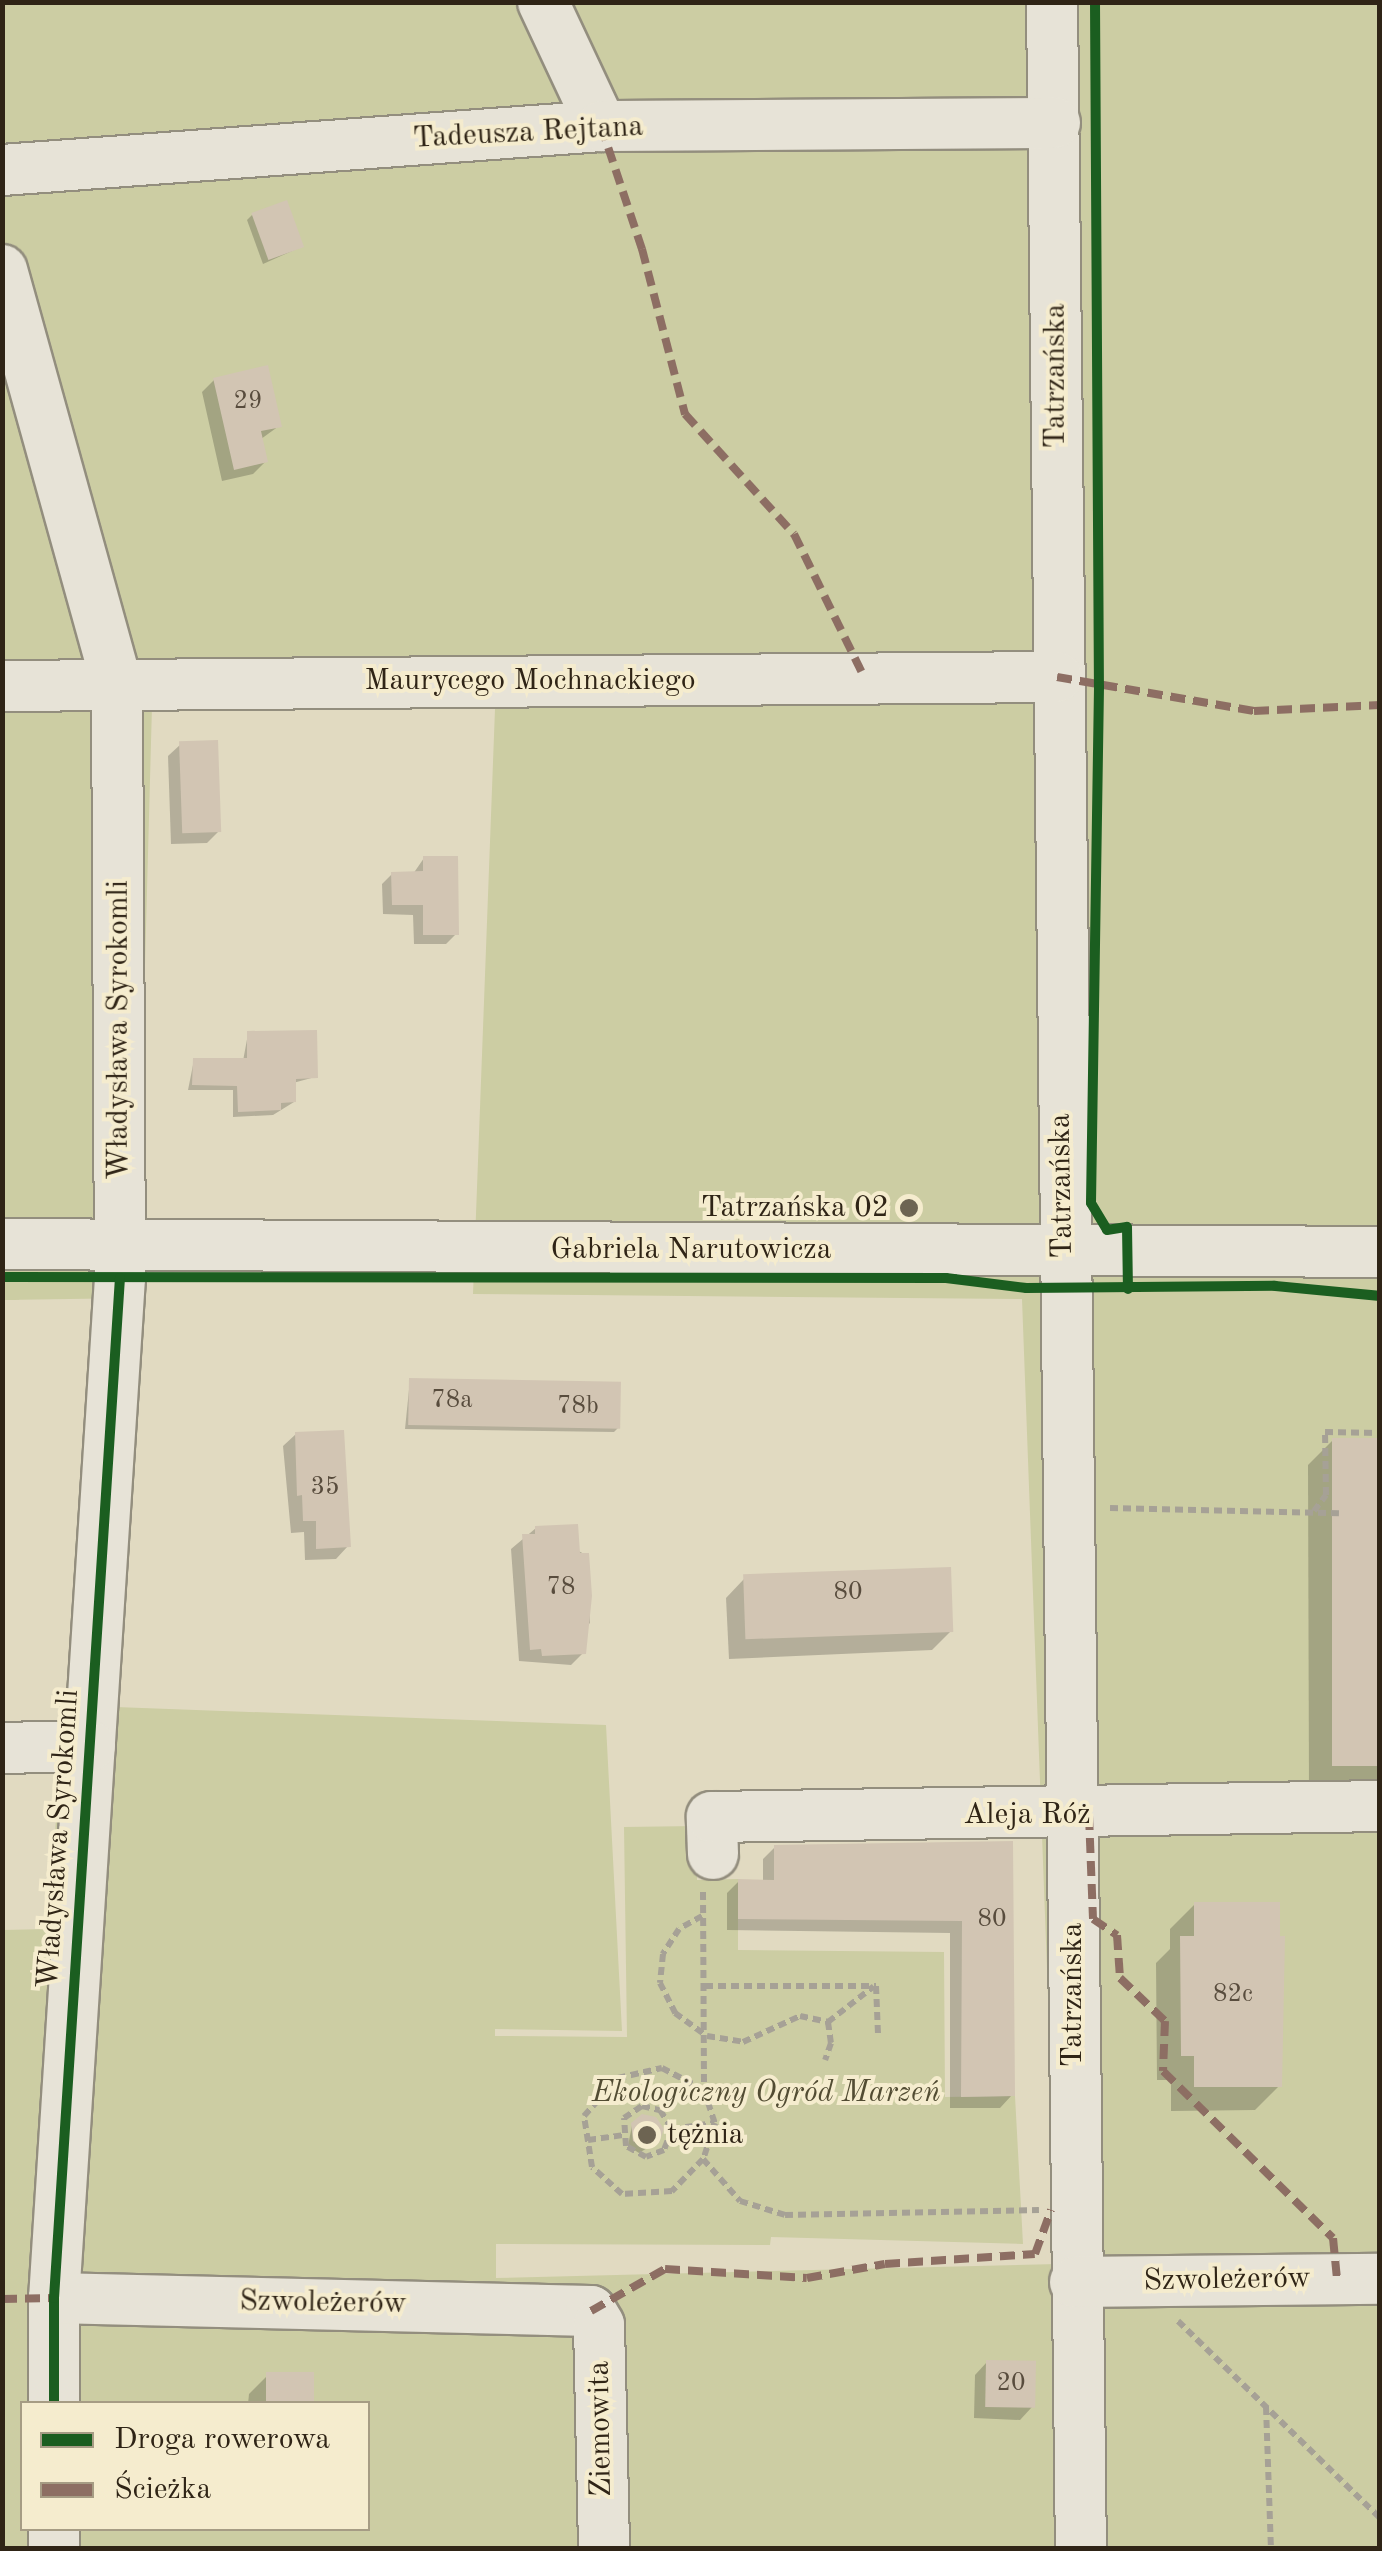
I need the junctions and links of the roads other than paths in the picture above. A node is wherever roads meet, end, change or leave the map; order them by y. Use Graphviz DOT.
graph roads {
  1 [pos="543,2"];
  2 [pos="1052,2"];
  3 [pos="1056,123"];
  4 [pos="601,126"];
  5 [pos="2,170"];
  6 [pos="2,270"];
  7 [pos="1056,677"];
  8 [pos="117,684"];
  9 [pos="2,686"];
  10 [pos="2,1244"];
  11 [pos="121,1246"];
  12 [pos="1380,1252"];
  13 [pos="1062,1254"];
  14 [pos="90,1746"];
  15 [pos="2,1748"];
  16 [pos="1380,1806"];
  17 [pos="1072,1815"];
  18 [pos="708,1867"];
  19 [pos="1380,2279"];
  20 [pos="1076,2282"];
  21 [pos="54,2298"];
  22 [pos="591,2311"];
  23 [pos="54,2401"];
  24 [pos="604,2548"];
  25 [pos="1081,2548"];
  1 -- 4 [label="street"];
  2 -- 3 [label="street, Tatrzańska"];
  3 -- 4 [label="street, Tadeusza Rejtana"];
  3 -- 7 [label="street, Tatrzańska"];
  4 -- 5 [label="street, Tadeusza Rejtana"];
  6 -- 8 [label="street, Władysława Syrokomli"];
  7 -- 8 [label="street, Maurycego Mochnackiego"];
  7 -- 13 [label="street, Tatrzańska"];
  8 -- 9 [label="street, Maurycego Mochnackiego"];
  8 -- 11 [label="street, Władysława Syrokomli"];
  10 -- 11 [label="street, Gabriela Narutowicza"];
  11 -- 13 [label="street, Gabriela Narutowicza"];
  11 -- 14 [label="street, Władysława Syrokomli"];
  12 -- 13 [label="street, Gabriela Narutowicza"];
  13 -- 17 [label="street, Tatrzańska"];
  14 -- 15 [label="street"];
  14 -- 21 [label="street, Władysława Syrokomli"];
  16 -- 17 [label="street, Aleja Róż"];
  17 -- 18 [label="street, Aleja Róż"];
  17 -- 20 [label="street, Tatrzańska"];
  19 -- 20 [label="street, Szwoleżerów"];
  20 -- 25 [label="street, Tatrzańska"];
  21 -- 22 [label="street, Szwoleżerów"];
  21 -- 23 [label="street, Władysława Syrokomli"];
  22 -- 24 [label="street, Ziemowita"];
}
